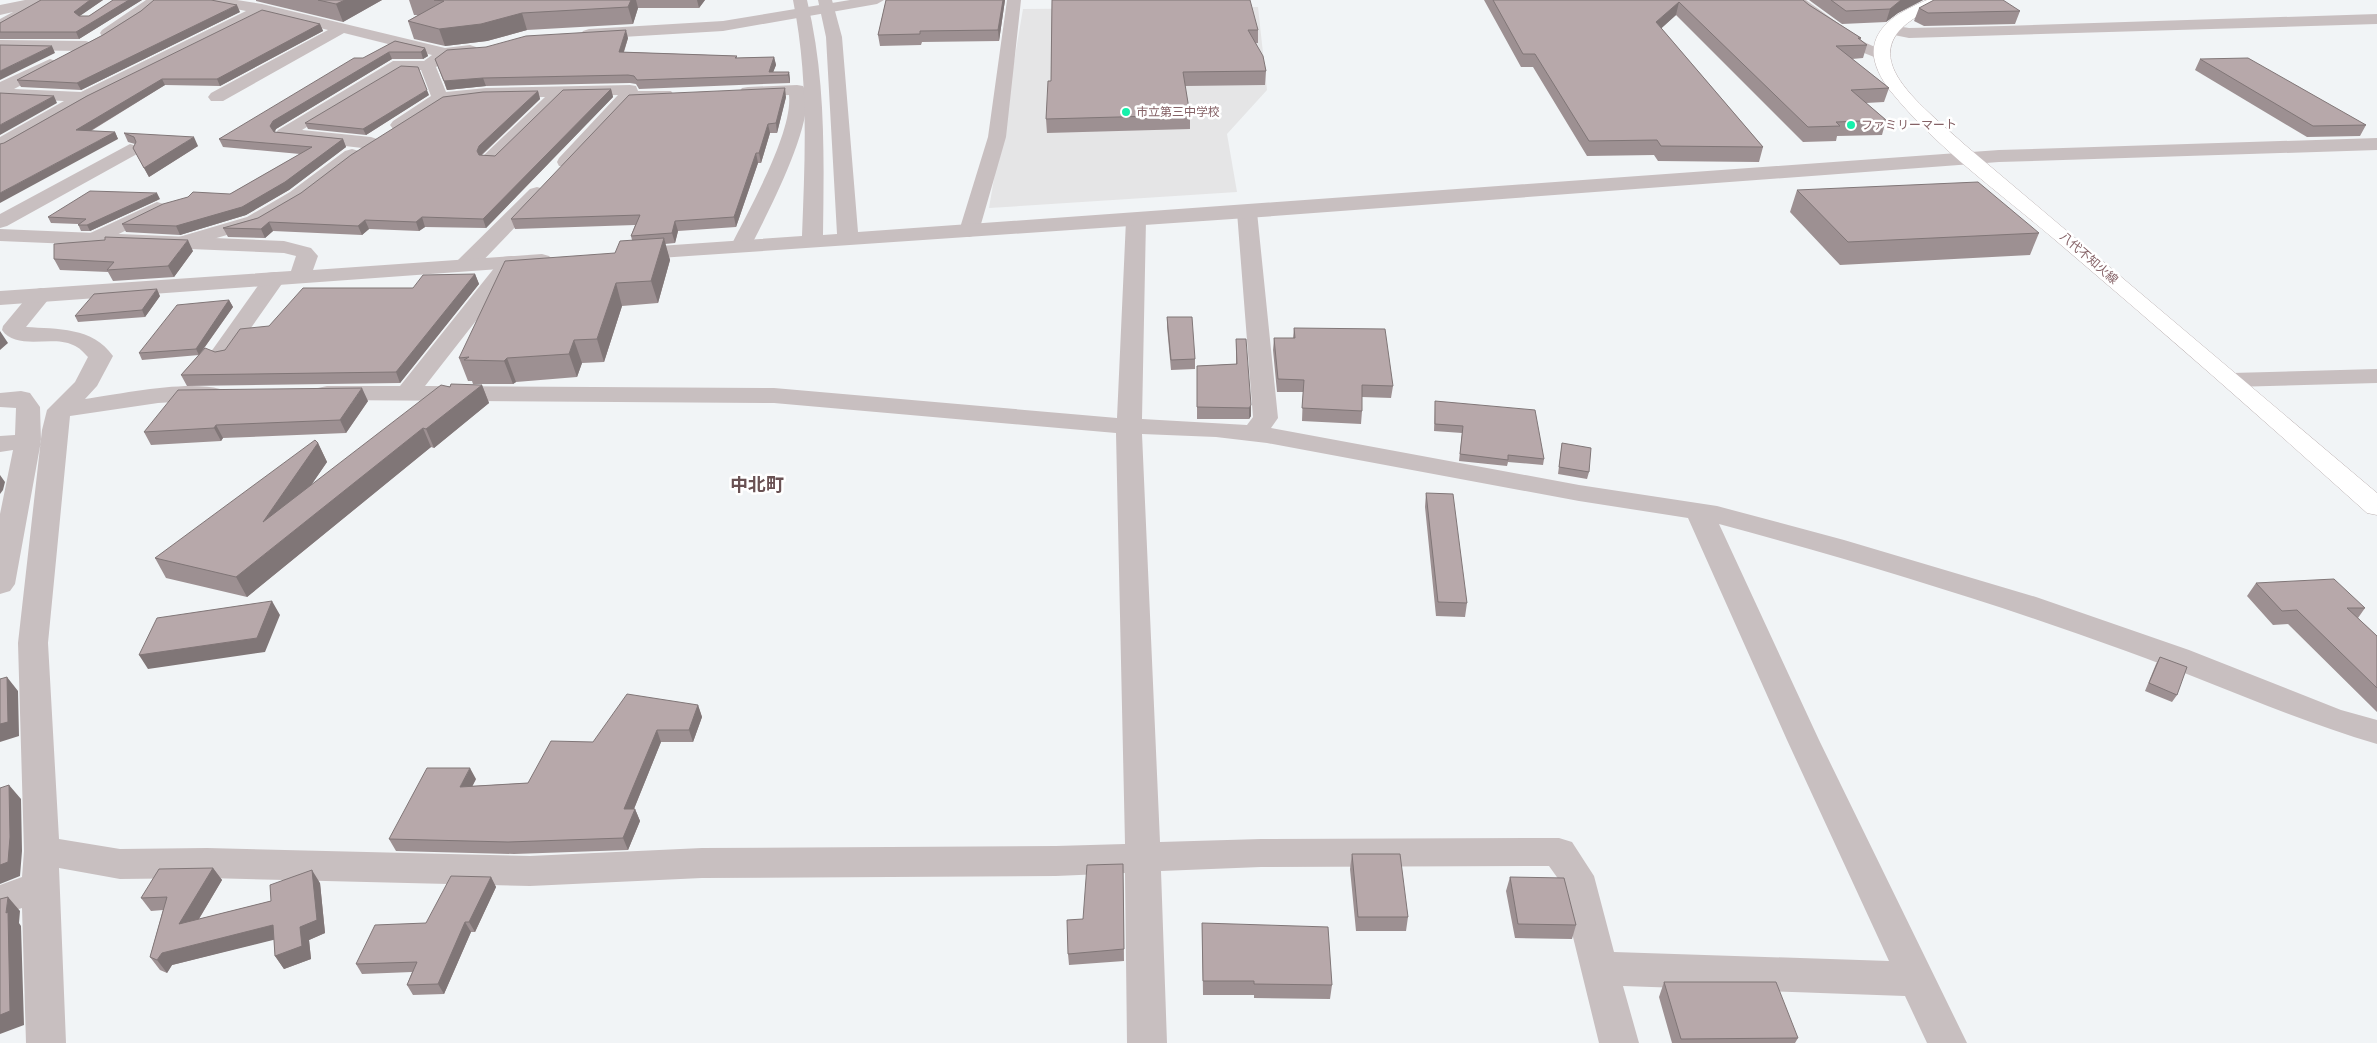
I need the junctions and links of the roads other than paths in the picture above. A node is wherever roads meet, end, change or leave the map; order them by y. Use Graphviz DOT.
graph roads {
  1 [pos="156,0"];
  2 [pos="211,0"];
  3 [pos="877,0"];
  4 [pos="1014,0"];
  5 [pos="1796,0"];
  6 [pos="1941,0"];
  7 [pos="234,1"];
  8 [pos="826,4"];
  9 [pos="801,6"];
  10 [pos="262,9"];
  11 [pos="0,10"];
  12 [pos="2377,19"];
  13 [pos="0,25"];
  14 [pos="341,29"];
  15 [pos="1890,30"];
  16 [pos="574,35"];
  17 [pos="0,45"];
  18 [pos="86,46"];
  19 [pos="488,48"];
  20 [pos="445,53"];
  21 [pos="1882,56"];
  22 [pos="427,66"];
  23 [pos="805,90"];
  24 [pos="0,91"];
  25 [pos="559,93"];
  26 [pos="730,93"];
  27 [pos="683,95"];
  28 [pos="84,97"];
  29 [pos="217,97"];
  30 [pos="626,97"];
  31 [pos="440,98"];
  32 [pos="796,115"];
  33 [pos="815,117"];
  34 [pos="371,143"];
  35 [pos="2377,144"];
  36 [pos="0,145"];
  37 [pos="130,150"];
  38 [pos="491,159"];
  39 [pos="1972,159"];
  40 [pos="177,202"];
  41 [pos="1247,212"];
  42 [pos="1136,220"];
  43 [pos="0,222"];
  44 [pos="969,231"];
  45 [pos="0,235"];
  46 [pos="93,239"];
  47 [pos="848,239"];
  48 [pos="812,242"];
  49 [pos="179,243"];
  50 [pos="742,246"];
  51 [pos="607,255"];
  52 [pos="559,259"];
  53 [pos="511,262"];
  54 [pos="466,266"];
  55 [pos="300,276"];
  56 [pos="275,278"];
  57 [pos="41,295"];
  58 [pos="0,298"];
  59 [pos="221,354"];
  60 [pos="2377,376"];
  61 [pos="2232,380"];
  62 [pos="408,392"];
  63 [pos="301,393"];
  64 [pos="234,394"];
  65 [pos="0,400"];
  66 [pos="59,410"];
  67 [pos="1129,428"];
  68 [pos="1253,433"];
  69 [pos="28,441"];
  70 [pos="0,444"];
  71 [pos="2377,507"];
  72 [pos="7,508"];
  73 [pos="1699,511"];
  74 [pos="0,584"];
  75 [pos="2377,732"];
  76 [pos="42,851"];
  77 [pos="1144,857"];
  78 [pos="40,887"];
  79 [pos="0,900"];
  80 [pos="1599,968"];
  81 [pos="1917,979"];
  82 [pos="46,1043"];
  83 [pos="1147,1043"];
  84 [pos="1618,1043"];
  85 [pos="1947,1043"];
  1 -- 18 [label="street"];
  2 -- 7 [label="street"];
  3 -- 8 [label="street"];
  4 -- 44 [label="street"];
  5 -- 21 [label="street"];
  6 -- 15 [label="main road"];
  7 -- 10 [label="street"];
  8 -- 9 [label="street"];
  8 -- 47 [label="street"];
  9 -- 16 [label="street"];
  9 -- 23 [label="street"];
  10 -- 14 [label="street"];
  10 -- 28 [label="street"];
  11 -- 13 [label="street"];
  12 -- 15 [label="street"];
  14 -- 20 [label="street"];
  14 -- 29 [label="street"];
  15 -- 21 [label="main road"];
  17 -- 18 [label="street"];
  18 -- 24 [label="street"];
  19 -- 20 [label="street"];
  20 -- 22 [label="street"];
  21 -- 39 [label="main road, 八代不知火線"];
  22 -- 31 [label="street"];
  22 -- 34 [label="street"];
  23 -- 26 [label="street"];
  23 -- 32 [label="street"];
  23 -- 33 [label="street"];
  24 -- 28 [label="street"];
  25 -- 30 [label="street"];
  25 -- 31 [label="street"];
  25 -- 38 [label="street"];
  27 -- 30 [label="street"];
  28 -- 36 [label="street"];
  30 -- 54 [label="street"];
  31 -- 34 [label="street"];
  32 -- 33 [label="street"];
  32 -- 50 [label="street"];
  33 -- 48 [label="street"];
  34 -- 49 [label="street"];
  35 -- 39 [label="street"];
  37 -- 43 [label="street"];
  39 -- 41 [label="street"];
  39 -- 61 [label="main road, 八代不知火線"];
  40 -- 46 [label="street"];
  41 -- 42 [label="street"];
  41 -- 68 [label="street"];
  42 -- 44 [label="street"];
  42 -- 67 [label="street"];
  44 -- 47 [label="street"];
  45 -- 46 [label="street"];
  46 -- 49 [label="street"];
  47 -- 48 [label="street"];
  48 -- 50 [label="street"];
  49 -- 55 [label="street"];
  50 -- 51 [label="street"];
  52 -- 53 [label="street"];
  53 -- 54 [label="street"];
  53 -- 62 [label="street"];
  54 -- 55 [label="street"];
  55 -- 56 [label="street"];
  56 -- 57 [label="street"];
  56 -- 59 [label="street"];
  57 -- 58 [label="street"];
  57 -- 66 [label="street"];
  60 -- 61 [label="street"];
  61 -- 71 [label="main road, 八代不知火線"];
  62 -- 63 [label="street"];
  62 -- 67 [label="street"];
  64 -- 66 [label="street"];
  65 -- 69 [label="street"];
  66 -- 76 [label="street"];
  67 -- 68 [label="street"];
  67 -- 77 [label="street"];
  68 -- 73 [label="street"];
  69 -- 70 [label="street"];
  69 -- 72 [label="street"];
  72 -- 74 [label="street"];
  73 -- 75 [label="street"];
  73 -- 81 [label="street"];
  76 -- 77 [label="street"];
  76 -- 78 [label="street"];
  77 -- 80 [label="street"];
  77 -- 83 [label="street"];
  78 -- 79 [label="street"];
  78 -- 82 [label="street"];
  80 -- 81 [label="street"];
  80 -- 84 [label="street"];
  81 -- 85 [label="street"];
}
